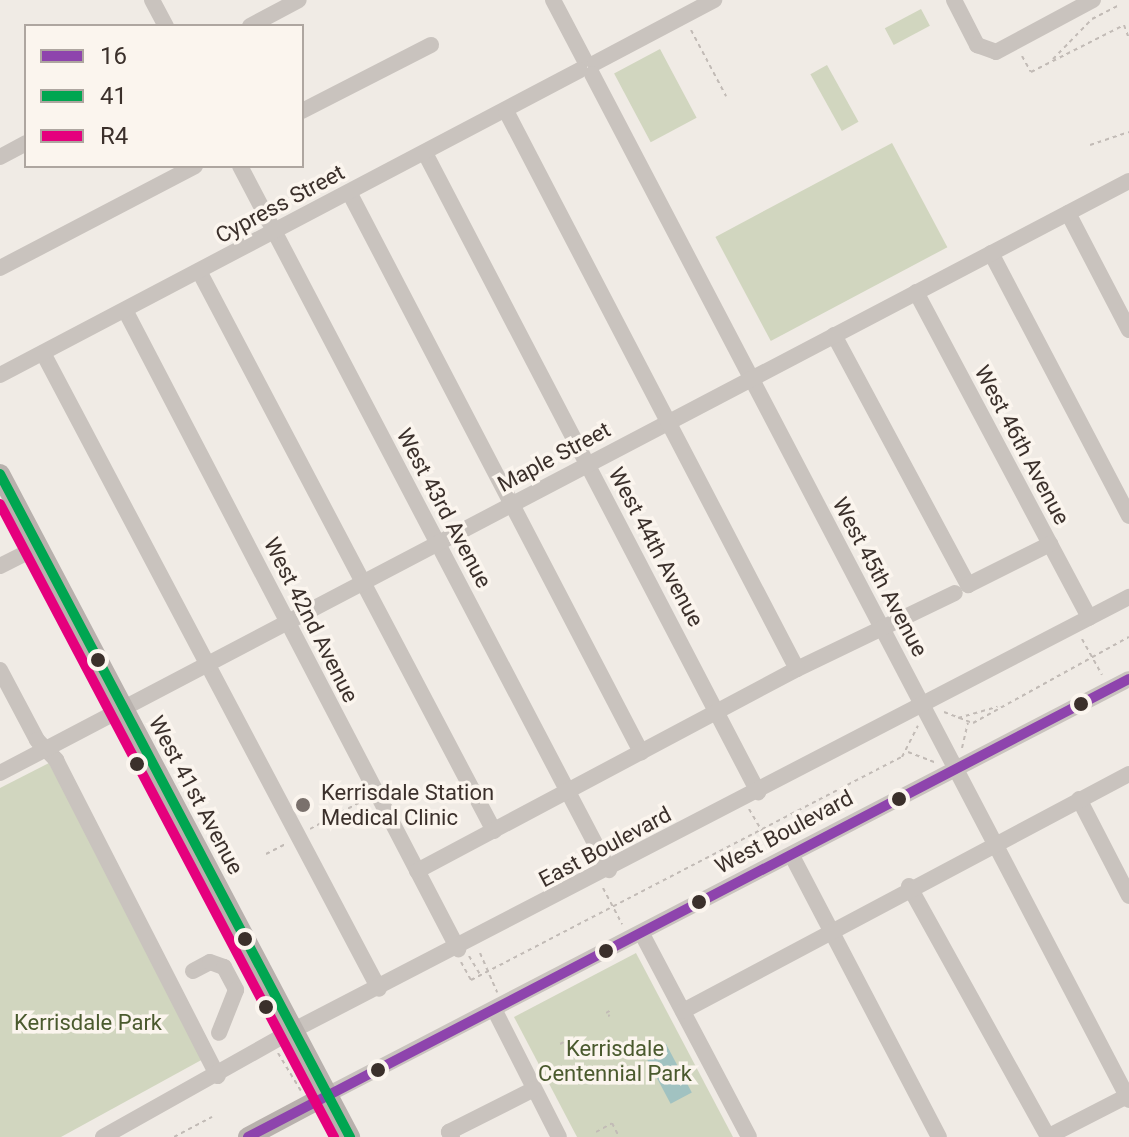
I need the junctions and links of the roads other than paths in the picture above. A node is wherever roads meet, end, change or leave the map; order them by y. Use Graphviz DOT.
graph roads {
  1 [pos="152,0"];
  2 [pos="299,0"];
  3 [pos="553,0"];
  4 [pos="714,0"];
  5 [pos="954,0"];
  6 [pos="1093,0"];
  7 [pos="165,24"];
  8 [pos="254,24"];
  9 [pos="431,45"];
  10 [pos="588,67"];
  11 [pos="304,110"];
  12 [pos="506,111"];
  13 [pos="24,144"];
  14 [pos="425,153"];
  15 [pos="0,157"];
  16 [pos="191,168"];
  17 [pos="241,168"];
  18 [pos="1129,181"];
  19 [pos="349,192"];
  20 [pos="1068,213"];
  21 [pos="274,231"];
  22 [pos="991,253"];
  23 [pos="0,268"];
  24 [pos="199,271"];
  25 [pos="916,292"];
  26 [pos="125,310"];
  27 [pos="1129,330"];
  28 [pos="834,335"];
  29 [pos="43,353"];
  30 [pos="0,375"];
  31 [pos="751,378"];
  32 [pos="670,420"];
  33 [pos="588,465"];
  34 [pos="0,474"];
  35 [pos="513,503"];
  36 [pos="1129,516"];
  37 [pos="438,543"];
  38 [pos="1050,544"];
  39 [pos="38,547"];
  40 [pos="0,566"];
  41 [pos="363,582"];
  42 [pos="955,593"];
  43 [pos="1129,597"];
  44 [pos="1089,618"];
  45 [pos="288,622"];
  46 [pos="882,629"];
  47 [pos="206,664"];
  48 [pos="797,669"];
  49 [pos="0,670"];
  50 [pos="1121,685"];
  51 [pos="923,706"];
  52 [pos="123,708"];
  53 [pos="717,712"];
  54 [pos="45,749"];
  55 [pos="641,752"];
  56 [pos="956,770"];
  57 [pos="0,773"];
  58 [pos="1129,774"];
  59 [pos="569,791"];
  60 [pos="758,792"];
  61 [pos="1079,799"];
  62 [pos="494,831"];
  63 [pos="995,844"];
  64 [pos="792,856"];
  65 [pos="417,871"];
  66 [pos="605,878"];
  67 [pos="909,886"];
  68 [pos="1129,896"];
  69 [pos="832,931"];
  70 [pos="642,934"];
  71 [pos="458,949"];
  72 [pos="193,971"];
  73 [pos="379,989"];
  74 [pos="498,1005"];
  75 [pos="683,1011"];
  76 [pos="292,1031"];
  77 [pos="219,1033"];
  78 [pos="218,1076"];
  79 [pos="534,1089"];
  80 [pos="327,1095"];
  81 [pos="1128,1097"];
  82 [pos="447,1135"];
  83 [pos="103,1137"];
  84 [pos="248,1137"];
  85 [pos="350,1137"];
  86 [pos="559,1137"];
  87 [pos="749,1137"];
  88 [pos="939,1137"];
  89 [pos="1048,1137"];
  1 -- 7 [label="street"];
  2 -- 8 [label="street"];
  3 -- 10 [label="street, West 45th Avenue"];
  4 -- 10 [label="street, Cypress Street"];
  5 -- 6 [label="street"];
  9 -- 11 [label="street"];
  10 -- 12 [label="street, Cypress Street"];
  10 -- 31 [label="street, West 45th Avenue"];
  12 -- 14 [label="street, Cypress Street"];
  12 -- 32 [label="street"];
  13 -- 15 [label="street"];
  14 -- 19 [label="street, Cypress Street"];
  14 -- 33 [label="street, West 44th Avenue"];
  16 -- 23 [label="street"];
  17 -- 21 [label="street, West 43rd Avenue"];
  18 -- 20 [label="street, Maple Street"];
  19 -- 21 [label="street, Cypress Street"];
  19 -- 35 [label="street"];
  20 -- 22 [label="street, Maple Street"];
  20 -- 27 [label="street"];
  21 -- 24 [label="street, Cypress Street"];
  21 -- 37 [label="street, West 43rd Avenue"];
  22 -- 25 [label="street, Maple Street"];
  22 -- 36 [label="street"];
  24 -- 26 [label="street, Cypress Street"];
  24 -- 41 [label="street"];
  25 -- 28 [label="street, Maple Street"];
  25 -- 38 [label="street, West 46th Avenue"];
  26 -- 29 [label="street, Cypress Street"];
  26 -- 45 [label="street, West 42nd Avenue"];
  28 -- 31 [label="street, Maple Street"];
  28 -- 38 [label="street"];
  29 -- 30 [label="street, Cypress Street"];
  29 -- 47 [label="street"];
  31 -- 32 [label="street, Maple Street"];
  31 -- 46 [label="street, West 45th Avenue"];
  32 -- 33 [label="street, Maple Street"];
  32 -- 48 [label="street"];
  33 -- 35 [label="street, Maple Street"];
  33 -- 53 [label="street, West 44th Avenue"];
  34 -- 39 [label="main road, West 41st Avenue"];
  35 -- 37 [label="street, Maple Street"];
  35 -- 55 [label="street"];
  37 -- 41 [label="street, Maple Street"];
  37 -- 59 [label="street, West 43rd Avenue"];
  38 -- 44 [label="street, West 46th Avenue"];
  39 -- 40 [label="street"];
  39 -- 52 [label="main road, West 41st Avenue"];
  41 -- 45 [label="street, Maple Street"];
  41 -- 62 [label="street"];
  42 -- 46 [label="street"];
  43 -- 44 [label="street, East Boulevard"];
  44 -- 51 [label="street, East Boulevard"];
  45 -- 47 [label="street, Maple Street"];
  45 -- 65 [label="street, West 42nd Avenue"];
  46 -- 48 [label="street"];
  46 -- 51 [label="street, West 45th Avenue"];
  47 -- 52 [label="street, Maple Street"];
  47 -- 73 [label="street"];
  48 -- 53 [label="street"];
  49 -- 54 [label="street"];
  50 -- 56 [label="street, West Boulevard"];
  51 -- 56 [label="street, West 45th Avenue"];
  51 -- 60 [label="street, East Boulevard"];
  52 -- 54 [label="street, Maple Street"];
  52 -- 76 [label="main road, West 41st Avenue"];
  53 -- 55 [label="street"];
  53 -- 60 [label="street, West 44th Avenue"];
  54 -- 57 [label="street, Maple Street"];
  54 -- 78 [label="street"];
  55 -- 59 [label="street"];
  56 -- 63 [label="street, West 45th Avenue"];
  56 -- 64 [label="street, West Boulevard"];
  58 -- 61 [label="street"];
  59 -- 62 [label="street"];
  59 -- 66 [label="street, West 43rd Avenue"];
  60 -- 66 [label="street, East Boulevard"];
  61 -- 63 [label="street"];
  61 -- 68 [label="street"];
  62 -- 65 [label="street"];
  63 -- 67 [label="street"];
  63 -- 81 [label="street, West 45th Avenue"];
  64 -- 69 [label="street"];
  64 -- 70 [label="street, West Boulevard"];
  65 -- 71 [label="street, West 42nd Avenue"];
  66 -- 71 [label="street, East Boulevard"];
  67 -- 69 [label="street"];
  67 -- 89 [label="street"];
  69 -- 75 [label="street"];
  69 -- 88 [label="street"];
  70 -- 74 [label="street, West Boulevard"];
  70 -- 75 [label="street"];
  71 -- 73 [label="street, East Boulevard"];
  72 -- 77 [label="street"];
  73 -- 76 [label="street, East Boulevard"];
  74 -- 79 [label="street"];
  74 -- 80 [label="street, West Boulevard"];
  75 -- 87 [label="street"];
  76 -- 78 [label="street, East Boulevard"];
  76 -- 80 [label="main road, West 41st Avenue"];
  78 -- 83 [label="street, East Boulevard"];
  79 -- 82 [label="street"];
  79 -- 86 [label="street"];
  80 -- 84 [label="main road, West Boulevard"];
  80 -- 85 [label="main road, West 41st Avenue"];
  81 -- 89 [label="street"];
}
